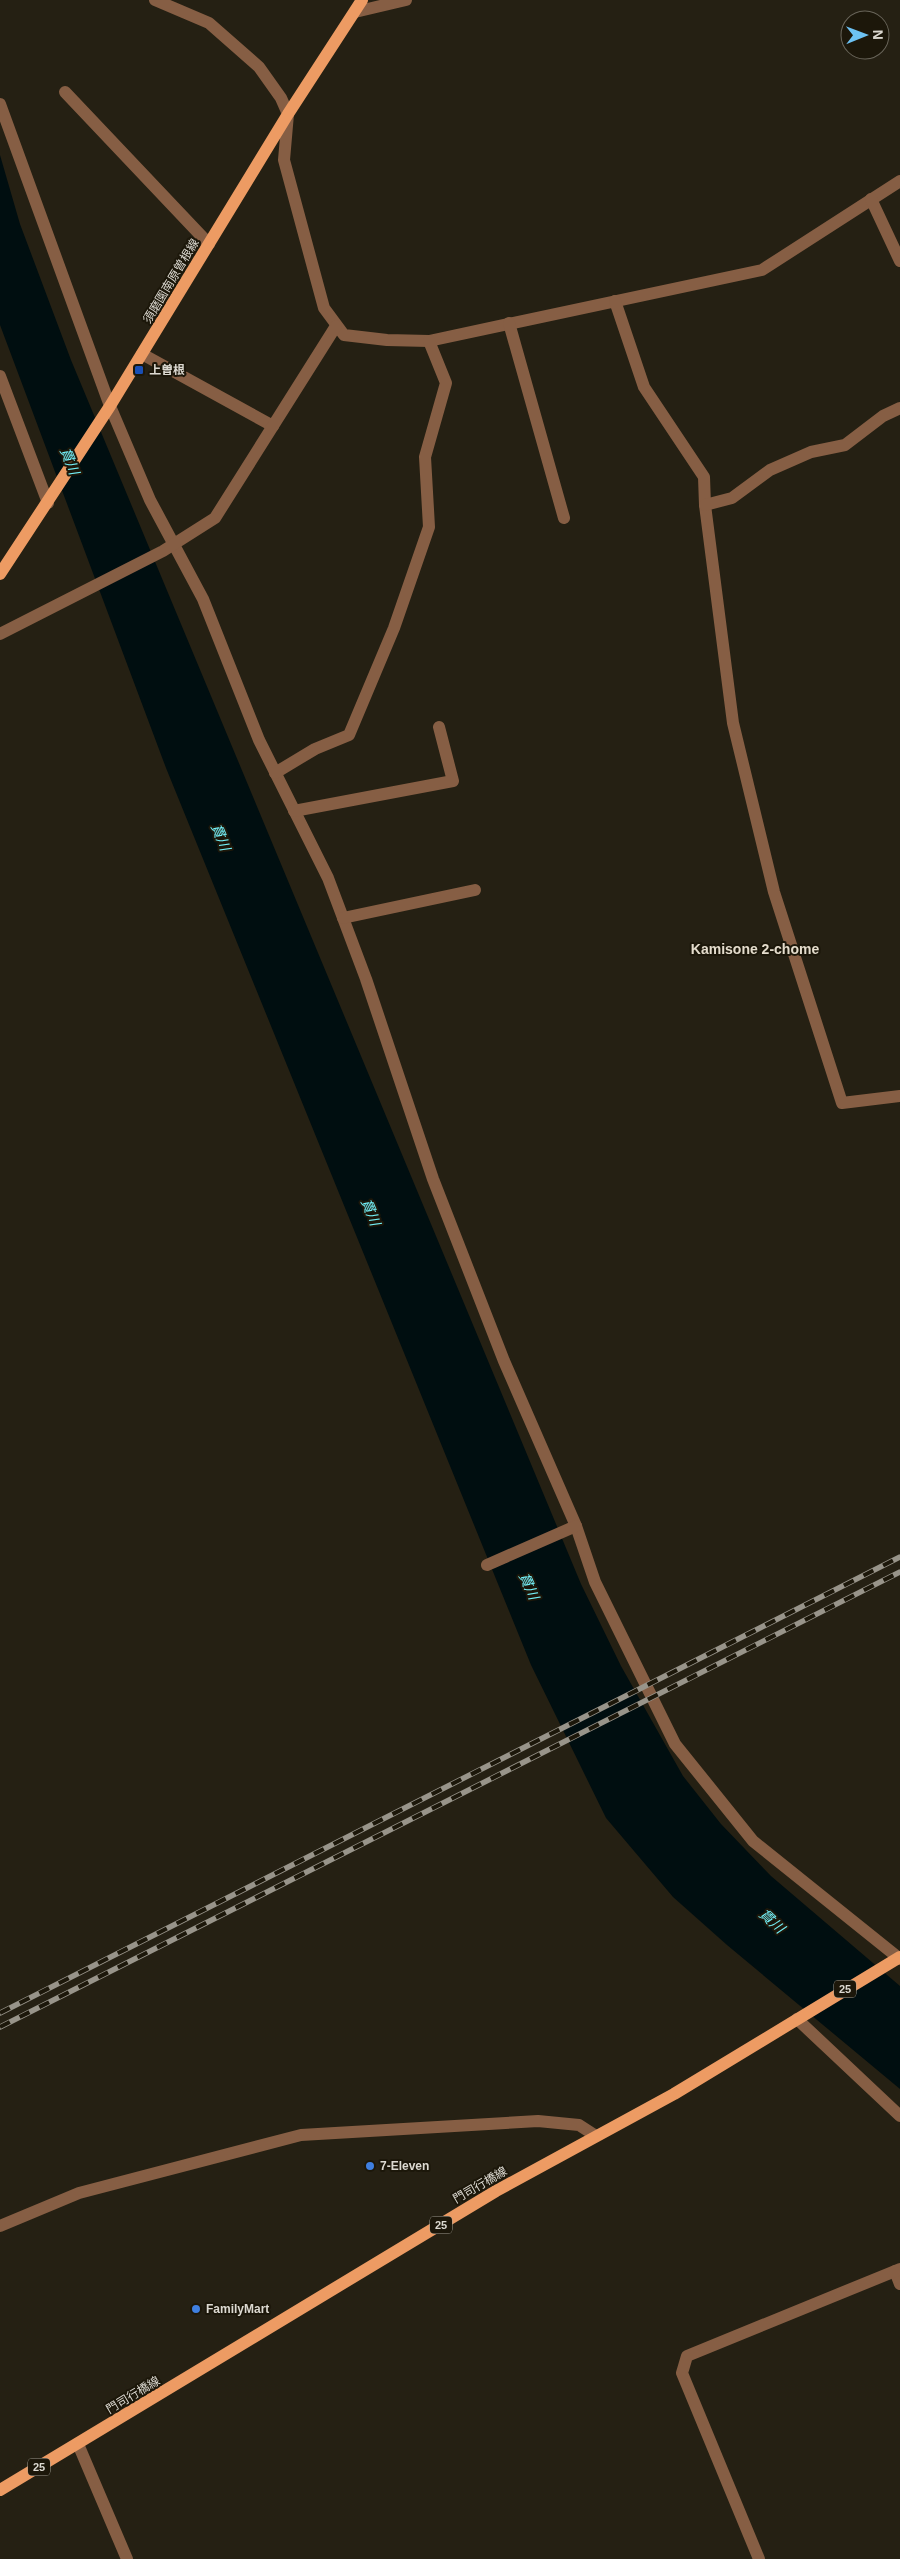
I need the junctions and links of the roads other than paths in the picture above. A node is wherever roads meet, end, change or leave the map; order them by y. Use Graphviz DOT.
graph roads {
  1 [pos="155,0"];
  2 [pos="362,0"];
  3 [pos="406,0"];
  4 [pos="355,12"];
  5 [pos="65,92"];
  6 [pos="0,104"];
  7 [pos="288,114"];
  8 [pos="900,181"];
  9 [pos="871,199"];
  10 [pos="209,244"];
  11 [pos="900,261"];
  12 [pos="615,301"];
  13 [pos="509,323"];
  14 [pos="336,326"];
  15 [pos="429,341"];
  16 [pos="142,354"];
  17 [pos="0,376"];
  18 [pos="900,408"];
  19 [pos="108,409"];
  20 [pos="273,426"];
  21 [pos="51,498"];
  22 [pos="705,505"];
  23 [pos="564,518"];
  24 [pos="168,548"];
  25 [pos="0,574"];
  26 [pos="0,634"];
  27 [pos="439,727"];
  28 [pos="275,774"];
  29 [pos="294,811"];
  30 [pos="475,890"];
  31 [pos="343,918"];
  32 [pos="900,1096"];
  33 [pos="572,1529"];
  34 [pos="487,1565"];
  35 [pos="900,1958"];
  36 [pos="802,2016"];
  37 [pos="900,2116"];
  38 [pos="596,2136"];
  39 [pos="0,2226"];
  40 [pos="898,2270"];
  41 [pos="900,2284"];
  42 [pos="78,2444"];
  43 [pos="0,2490"];
  44 [pos="127,2559"];
  45 [pos="759,2559"];
  1 -- 7 [label="street"];
  2 -- 4 [label="main road, 須磨園南原曽根線"];
  3 -- 4 [label="street"];
  4 -- 7 [label="main road, 須磨園南原曽根線"];
  5 -- 10 [label="street"];
  6 -- 19 [label="street"];
  7 -- 10 [label="main road, 須磨園南原曽根線"];
  7 -- 14 [label="street"];
  8 -- 9 [label="street"];
  9 -- 11 [label="street"];
  9 -- 12 [label="street"];
  10 -- 16 [label="main road, 須磨園南原曽根線"];
  12 -- 13 [label="street"];
  12 -- 22 [label="street"];
  13 -- 15 [label="street"];
  13 -- 23 [label="street"];
  14 -- 15 [label="street"];
  14 -- 20 [label="street"];
  15 -- 28 [label="street"];
  16 -- 19 [label="main road, 須磨園南原曽根線"];
  16 -- 20 [label="street"];
  17 -- 21 [label="street"];
  18 -- 22 [label="street"];
  19 -- 21 [label="main road, 須磨園南原曽根線"];
  19 -- 24 [label="street"];
  20 -- 24 [label="street"];
  21 -- 25 [label="main road, 須磨園南原曽根線"];
  22 -- 32 [label="street"];
  24 -- 26 [label="street"];
  24 -- 28 [label="street"];
  27 -- 29 [label="street"];
  28 -- 29 [label="street"];
  29 -- 31 [label="street"];
  30 -- 31 [label="street"];
  31 -- 33 [label="street"];
  33 -- 34 [label="street"];
  33 -- 35 [label="street"];
  35 -- 36 [label="main road, 門司行橋線 / 25"];
  36 -- 37 [label="street"];
  36 -- 38 [label="main road, 門司行橋線 / 25"];
  38 -- 39 [label="street"];
  38 -- 42 [label="main road, 門司行橋線 / 25"];
  40 -- 41 [label="street"];
  40 -- 45 [label="street"];
  42 -- 43 [label="main road, 門司行橋線 / 25"];
  42 -- 44 [label="street"];
}
